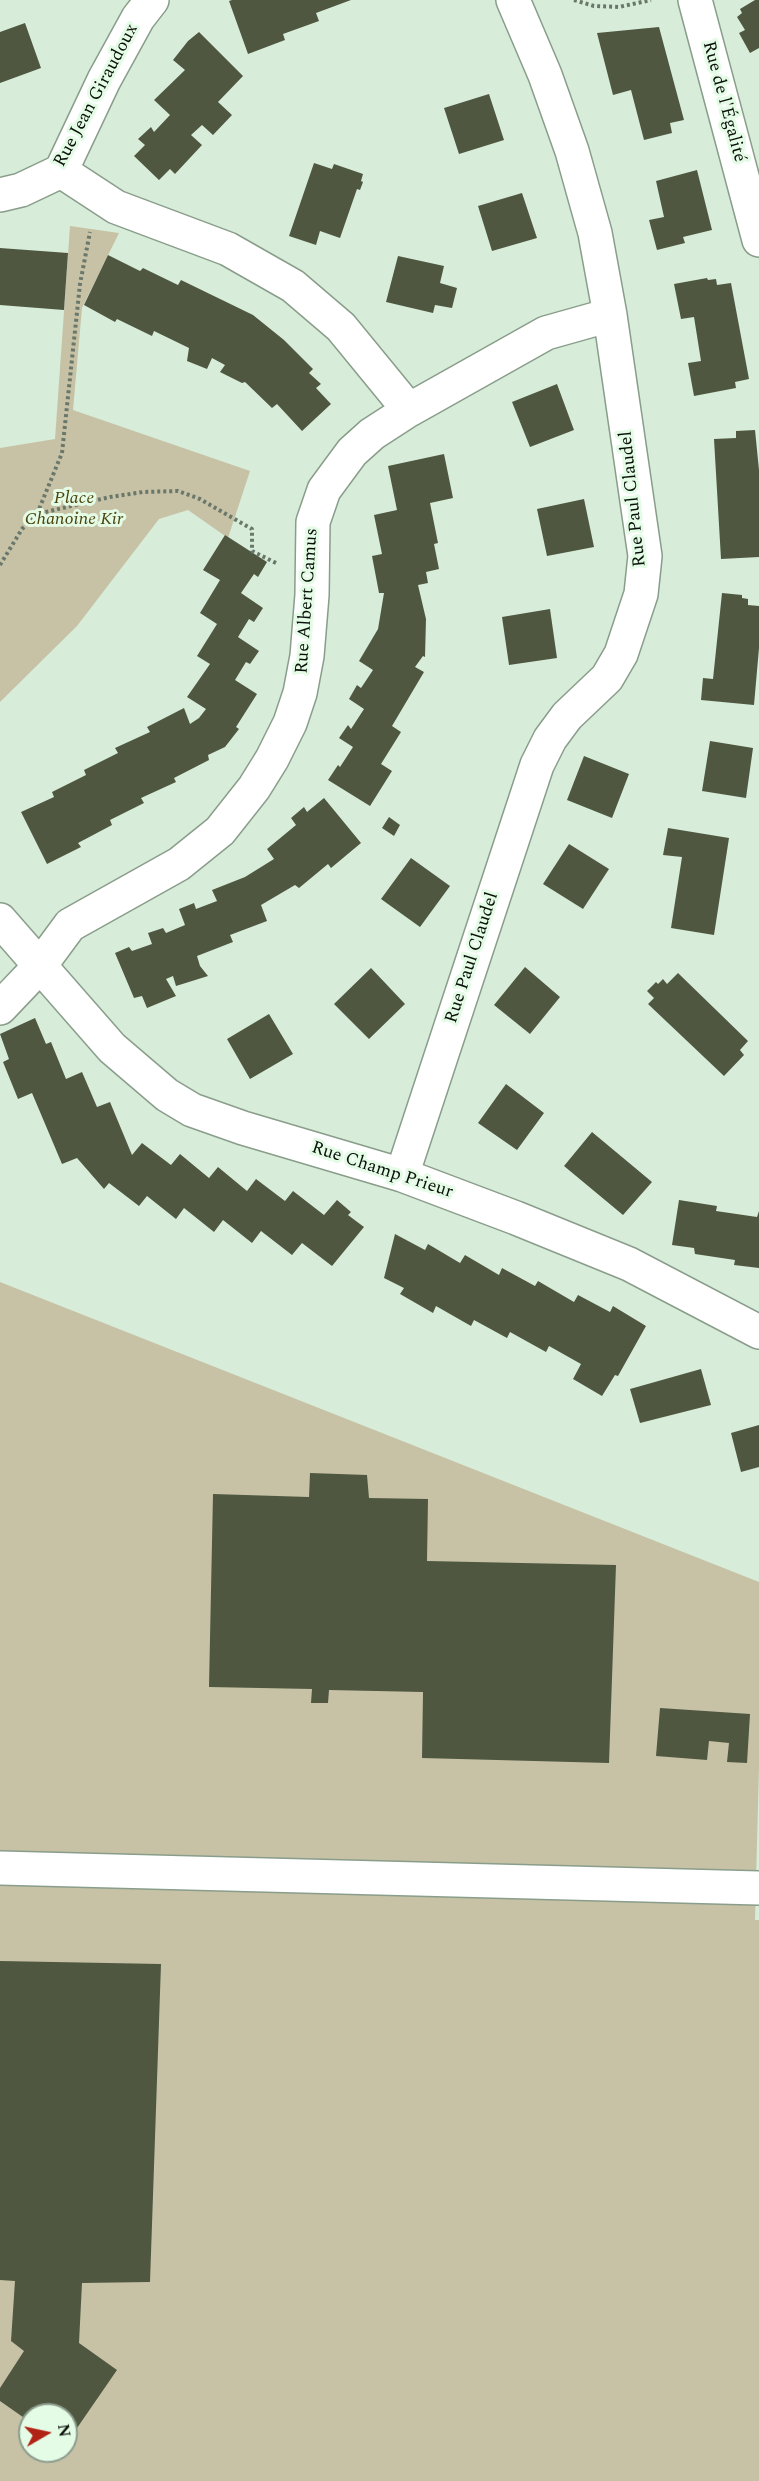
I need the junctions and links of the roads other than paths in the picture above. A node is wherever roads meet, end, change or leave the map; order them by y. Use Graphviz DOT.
graph roads {
  1 [pos="513,0"];
  2 [pos="695,0"];
  3 [pos="141,6"];
  4 [pos="60,171"];
  5 [pos="0,195"];
  6 [pos="758,227"];
  7 [pos="610,315"];
  8 [pos="410,410"];
  9 [pos="0,920"];
  10 [pos="39,967"];
  11 [pos="0,1008"];
  12 [pos="402,1175"];
  13 [pos="759,1332"];
  14 [pos="0,1868"];
  15 [pos="759,1887"];
  1 -- 7 [label="street, Rue Paul Claudel"];
  2 -- 6 [label="street, Rue de l'Égalité"];
  3 -- 4 [label="street, Rue Jean Giraudoux"];
  4 -- 5 [label="street, Rue Jean Giraudoux"];
  4 -- 8 [label="street"];
  7 -- 8 [label="street, Rue Albert Camus"];
  7 -- 12 [label="street, Rue Paul Claudel"];
  8 -- 10 [label="street, Rue Albert Camus"];
  9 -- 10 [label="street, Rue Champ Prieur"];
  10 -- 11 [label="street, Rue Albert Camus"];
  10 -- 12 [label="street, Rue Champ Prieur"];
  12 -- 13 [label="street, Rue Champ Prieur"];
  14 -- 15 [label="street"];
}
